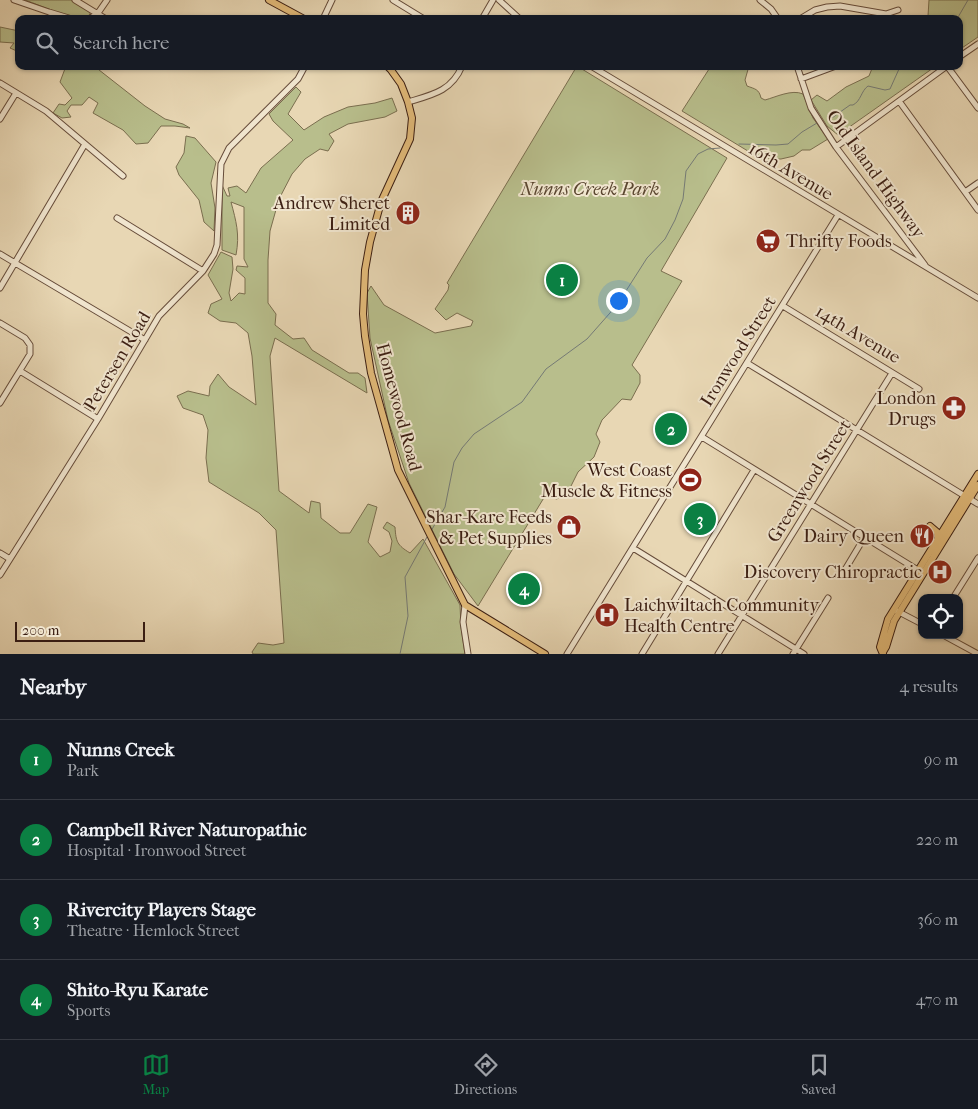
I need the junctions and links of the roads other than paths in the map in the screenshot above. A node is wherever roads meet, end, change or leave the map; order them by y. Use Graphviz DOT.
graph roads {
  1 [pos="14,0"];
  2 [pos="75,0"];
  3 [pos="107,0"];
  4 [pos="269,0"];
  5 [pos="332,0"];
  6 [pos="393,0"];
  7 [pos="494,0"];
  8 [pos="499,0"];
  9 [pos="760,0"];
  10 [pos="898,10"];
  11 [pos="98,14"];
  12 [pos="59,15"];
  13 [pos="297,15"];
  14 [pos="325,15"];
  15 [pos="417,15"];
  16 [pos="485,15"];
  17 [pos="516,15"];
  18 [pos="775,15"];
  19 [pos="807,15"];
  20 [pos="978,44"];
  21 [pos="963,54"];
  22 [pos="303,70"];
  23 [pos="391,70"];
  24 [pos="460,70"];
  25 [pos="598,70"];
  26 [pos="798,70"];
  27 [pos="825,70"];
  28 [pos="942,70"];
  29 [pos="950,70"];
  30 [pos="801,79"];
  31 [pos="0,83"];
  32 [pos="16,93"];
  33 [pos="899,101"];
  34 [pos="408,102"];
  35 [pos="978,108"];
  36 [pos="0,119"];
  37 [pos="85,144"];
  38 [pos="836,147"];
  39 [pos="123,176"];
  40 [pos="978,183"];
  41 [pos="965,192"];
  42 [pos="978,210"];
  43 [pos="838,215"];
  44 [pos="117,218"];
  45 [pos="0,254"];
  46 [pos="15,263"];
  47 [pos="927,268"];
  48 [pos="203,271"];
  49 [pos="0,288"];
  50 [pos="978,298"];
  51 [pos="782,306"];
  52 [pos="0,323"];
  53 [pos="145,340"];
  54 [pos="747,363"];
  55 [pos="20,371"];
  56 [pos="892,373"];
  57 [pos="919,389"];
  58 [pos="0,404"];
  59 [pos="98,419"];
  60 [pos="856,430"];
  61 [pos="702,437"];
  62 [pos="754,470"];
  63 [pos="978,474"];
  64 [pos="978,485"];
  65 [pos="967,497"];
  66 [pos="810,504"];
  67 [pos="978,504"];
  68 [pos="946,527"];
  69 [pos="864,538"];
  70 [pos="938,539"];
  71 [pos="633,548"];
  72 [pos="0,553"];
  73 [pos="978,558"];
  74 [pos="10,559"];
  75 [pos="921,572"];
  76 [pos="842,573"];
  77 [pos="0,576"];
  78 [pos="686,582"];
  79 [pos="956,594"];
  80 [pos="828,598"];
  81 [pos="464,605"];
  82 [pos="897,611"];
  83 [pos="742,616"];
  84 [pos="918,622"];
  85 [pos="950,639"];
  86 [pos="794,652"];
  87 [pos="883,653"];
  88 [pos="468,654"];
  89 [pos="545,654"];
  90 [pos="567,654"];
  91 [pos="642,654"];
  92 [pos="718,654"];
  93 [pos="804,654"];
  94 [pos="978,654"];
  1 -- 12 [label="street"];
  2 -- 11 [label="street"];
  3 -- 11 [label="street"];
  4 -- 13 [label="main road"];
  5 -- 14 [label="street"];
  6 -- 15 [label="street"];
  7 -- 16 [label="street"];
  8 -- 17 [label="street"];
  9 -- 18 [label="street"];
  10 -- 19 [label="street"];
  20 -- 21 [label="street"];
  22 -- 48 [label="street, Petersen Road"];
  23 -- 34 [label="main road"];
  24 -- 34 [label="street"];
  25 -- 43 [label="street, 16th Avenue"];
  26 -- 30 [label="street, Old Island Highway"];
  27 -- 30 [label="street"];
  28 -- 33 [label="street"];
  29 -- 35 [label="street"];
  30 -- 38 [label="street, Old Island Highway"];
  31 -- 32 [label="street"];
  32 -- 36 [label="street"];
  32 -- 37 [label="street"];
  33 -- 38 [label="street"];
  33 -- 41 [label="street"];
  34 -- 81 [label="main road, Homewood Road"];
  37 -- 39 [label="street"];
  37 -- 46 [label="street"];
  38 -- 47 [label="street, Old Island Highway"];
  40 -- 41 [label="street"];
  41 -- 42 [label="street"];
  43 -- 47 [label="street, 16th Avenue"];
  43 -- 51 [label="street, Ironwood Street"];
  44 -- 48 [label="street"];
  45 -- 46 [label="street"];
  46 -- 49 [label="street"];
  46 -- 53 [label="street"];
  47 -- 50 [label="street, 16th Avenue"];
  48 -- 53 [label="street, Petersen Road"];
  51 -- 54 [label="street, Ironwood Street"];
  51 -- 56 [label="street, 14th Avenue"];
  52 -- 55 [label="street"];
  53 -- 59 [label="street, Petersen Road"];
  54 -- 60 [label="street"];
  54 -- 61 [label="street, Ironwood Street"];
  55 -- 58 [label="street"];
  55 -- 59 [label="street"];
  56 -- 57 [label="street, 14th Avenue"];
  56 -- 60 [label="street, Greenwood Street"];
  59 -- 74 [label="street, Petersen Road"];
  60 -- 65 [label="street"];
  60 -- 66 [label="street, Greenwood Street"];
  61 -- 62 [label="street"];
  61 -- 71 [label="street, Ironwood Street"];
  62 -- 66 [label="street"];
  62 -- 78 [label="street"];
  63 -- 65 [label="main road"];
  64 -- 65 [label="main road"];
  65 -- 67 [label="street"];
  65 -- 68 [label="main road"];
  65 -- 75 [label="main road"];
  66 -- 69 [label="street"];
  66 -- 83 [label="street, Greenwood Street"];
  68 -- 70 [label="main road"];
  68 -- 70 [label="main road"];
  69 -- 75 [label="street"];
  69 -- 76 [label="street"];
  70 -- 75 [label="main road"];
  71 -- 78 [label="street"];
  71 -- 90 [label="street, Ironwood Street"];
  72 -- 74 [label="street"];
  73 -- 79 [label="street"];
  74 -- 77 [label="street, Petersen Road"];
  75 -- 82 [label="main road"];
  78 -- 83 [label="street"];
  78 -- 91 [label="street"];
  80 -- 86 [label="street"];
  81 -- 88 [label="street, Homewood Road"];
  81 -- 89 [label="main road"];
  82 -- 84 [label="street"];
  82 -- 87 [label="main road"];
  83 -- 86 [label="street"];
  83 -- 92 [label="street, Greenwood Street"];
  85 -- 94 [label="street"];
  86 -- 93 [label="street"];
}
